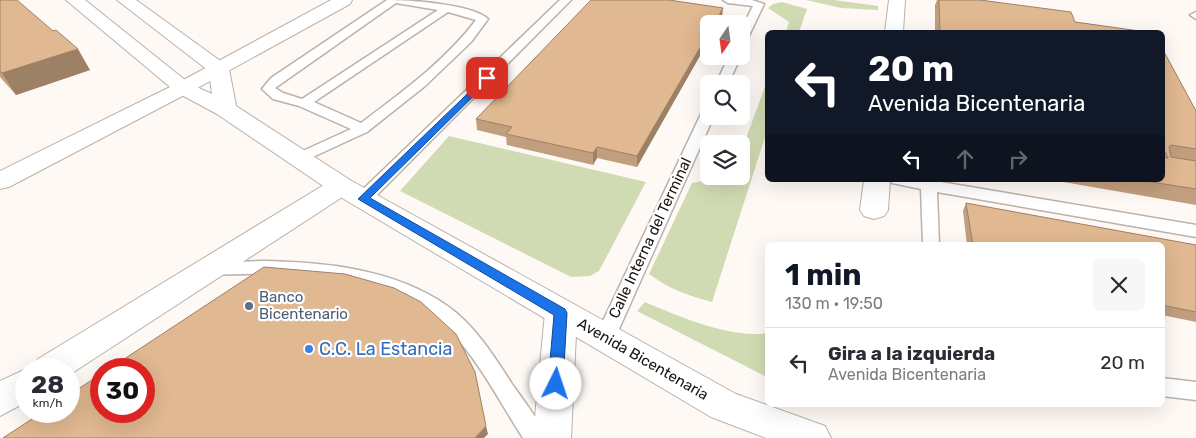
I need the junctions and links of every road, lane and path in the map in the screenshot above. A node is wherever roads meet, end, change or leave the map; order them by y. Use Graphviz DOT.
graph roads {
  1 [pos="74,0"];
  2 [pos="125,0"];
  3 [pos="344,0"];
  4 [pos="394,0"];
  5 [pos="566,0"];
  6 [pos="728,0"];
  7 [pos="897,0"];
  8 [pos="447,8"];
  9 [pos="750,23"];
  10 [pos="894,30"];
  11 [pos="219,69"];
  12 [pos="183,88"];
  13 [pos="304,103"];
  14 [pos="225,109"];
  15 [pos="703,125"];
  16 [pos="362,129"];
  17 [pos="299,158"];
  18 [pos="0,181"];
  19 [pos="877,182"];
  20 [pos="910,182"];
  21 [pos="929,185"];
  22 [pos="352,192"];
  23 [pos="874,210"];
  24 [pos="1196,231"];
  25 [pos="931,242"];
  26 [pos="208,269"];
  27 [pos="561,313"];
  28 [pos="605,338"];
  29 [pos="67,358"];
  30 [pos="1165,386"];
  31 [pos="1196,390"];
  32 [pos="15,391"];
  33 [pos="0,400"];
  34 [pos="536,438"];
  35 [pos="552,438"];
  36 [pos="812,438"];
  1 -- 12 [label="main road, Avenida Bicentenaria"];
  2 -- 11 [label="main road"];
  3 -- 11 [label="main road"];
  4 -- 8 [label="lane"];
  4 -- 13 [label="lane"];
  5 -- 22 [label="lane"];
  6 -- 9 [label="lane"];
  7 -- 10 [label="main road"];
  8 -- 13 [label="lane"];
  8 -- 16 [label="lane"];
  11 -- 12 [label="main road"];
  11 -- 14 [label="main road"];
  12 -- 14 [label="main road, Avenida Bicentenaria"];
  12 -- 18 [label="main road"];
  13 -- 16 [label="lane"];
  14 -- 17 [label="main road, Avenida Bicentenaria"];
  15 -- 28 [label="lane, Calle Interna del Terminal"];
  16 -- 17 [label="lane"];
  17 -- 22 [label="main road, Avenida Bicentenaria"];
  19 -- 23 [label="main road"];
  20 -- 21 [label="lane"];
  21 -- 24 [label="lane"];
  21 -- 25 [label="lane"];
  22 -- 26 [label="main road"];
  22 -- 27 [label="main road, Avenida Bicentenaria"];
  26 -- 29 [label="main road"];
  26 -- 34 [label="lane"];
  27 -- 28 [label="main road, Avenida Bicentenaria"];
  27 -- 35 [label="main road"];
  28 -- 36 [label="main road, Avenida Bicentenaria"];
  30 -- 31 [label="lane"];
  32 -- 33 [label="main road"];
}
